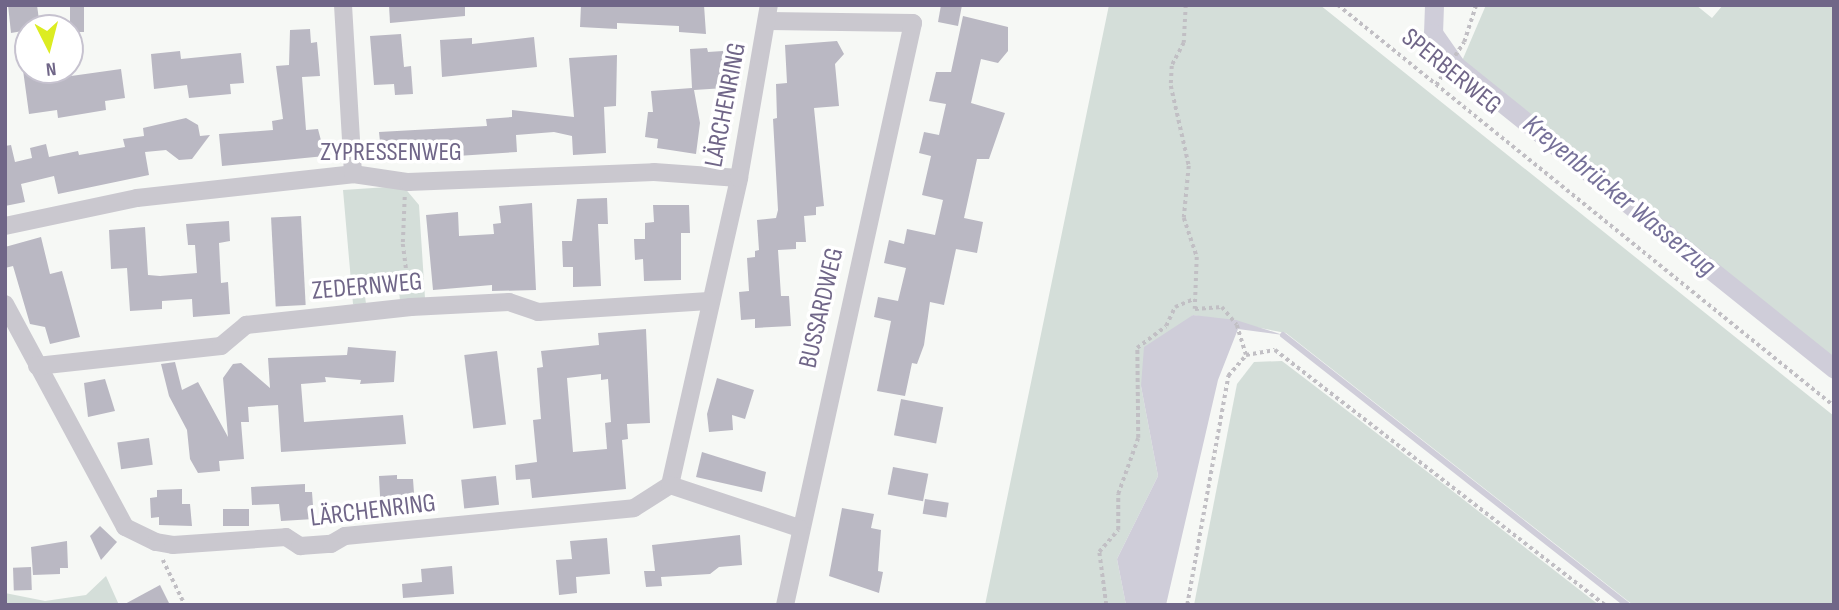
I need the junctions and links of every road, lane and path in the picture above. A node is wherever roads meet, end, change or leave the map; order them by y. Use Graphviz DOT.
graph roads {
  1 [pos="343,5"];
  2 [pos="1186,5"];
  3 [pos="1338,5"];
  4 [pos="1345,5"];
  5 [pos="1476,5"];
  6 [pos="1346,11"];
  7 [pos="769,13"];
  8 [pos="913,23"];
  9 [pos="1436,85"];
  10 [pos="354,174"];
  11 [pos="739,178"];
  12 [pos="408,182"];
  13 [pos="5,226"];
  14 [pos="1194,299"];
  15 [pos="709,301"];
  16 [pos="5,304"];
  17 [pos="411,307"];
  18 [pos="1246,355"];
  19 [pos="37,366"];
  20 [pos="1834,406"];
  21 [pos="670,485"];
  22 [pos="799,528"];
  23 [pos="156,542"];
  24 [pos="185,605"];
  25 [pos="785,605"];
  26 [pos="1105,605"];
  27 [pos="1187,605"];
  28 [pos="1605,605"];
  1 -- 10 [label="street"];
  2 -- 14 [label="path"];
  3 -- 6 [label="path, SPERBERWEG"];
  4 -- 6 [label="path"];
  5 -- 9 [label="path"];
  6 -- 9 [label="path, SPERBERWEG"];
  7 -- 8 [label="street, LÄRCHENRING"];
  7 -- 11 [label="street, LÄRCHENRING"];
  8 -- 22 [label="street, BUSSARDWEG"];
  9 -- 20 [label="path, SPERBERWEG"];
  10 -- 12 [label="street, ZYPRESSENWEG"];
  10 -- 13 [label="street, ZYPRESSENWEG"];
  11 -- 12 [label="street, ZYPRESSENWEG"];
  11 -- 15 [label="street, LÄRCHENRING"];
  12 -- 17 [label="path"];
  14 -- 18 [label="path"];
  14 -- 26 [label="path"];
  15 -- 17 [label="street, ZEDERNWEG"];
  15 -- 21 [label="street, LÄRCHENRING"];
  16 -- 19 [label="street, LÄRCHENRING"];
  17 -- 19 [label="street, ZEDERNWEG"];
  18 -- 27 [label="path"];
  18 -- 28 [label="path"];
  19 -- 23 [label="street, LÄRCHENRING"];
  21 -- 22 [label="street"];
  21 -- 23 [label="street, LÄRCHENRING"];
  22 -- 25 [label="street, BUSSARDWEG"];
  23 -- 24 [label="path"];
}
